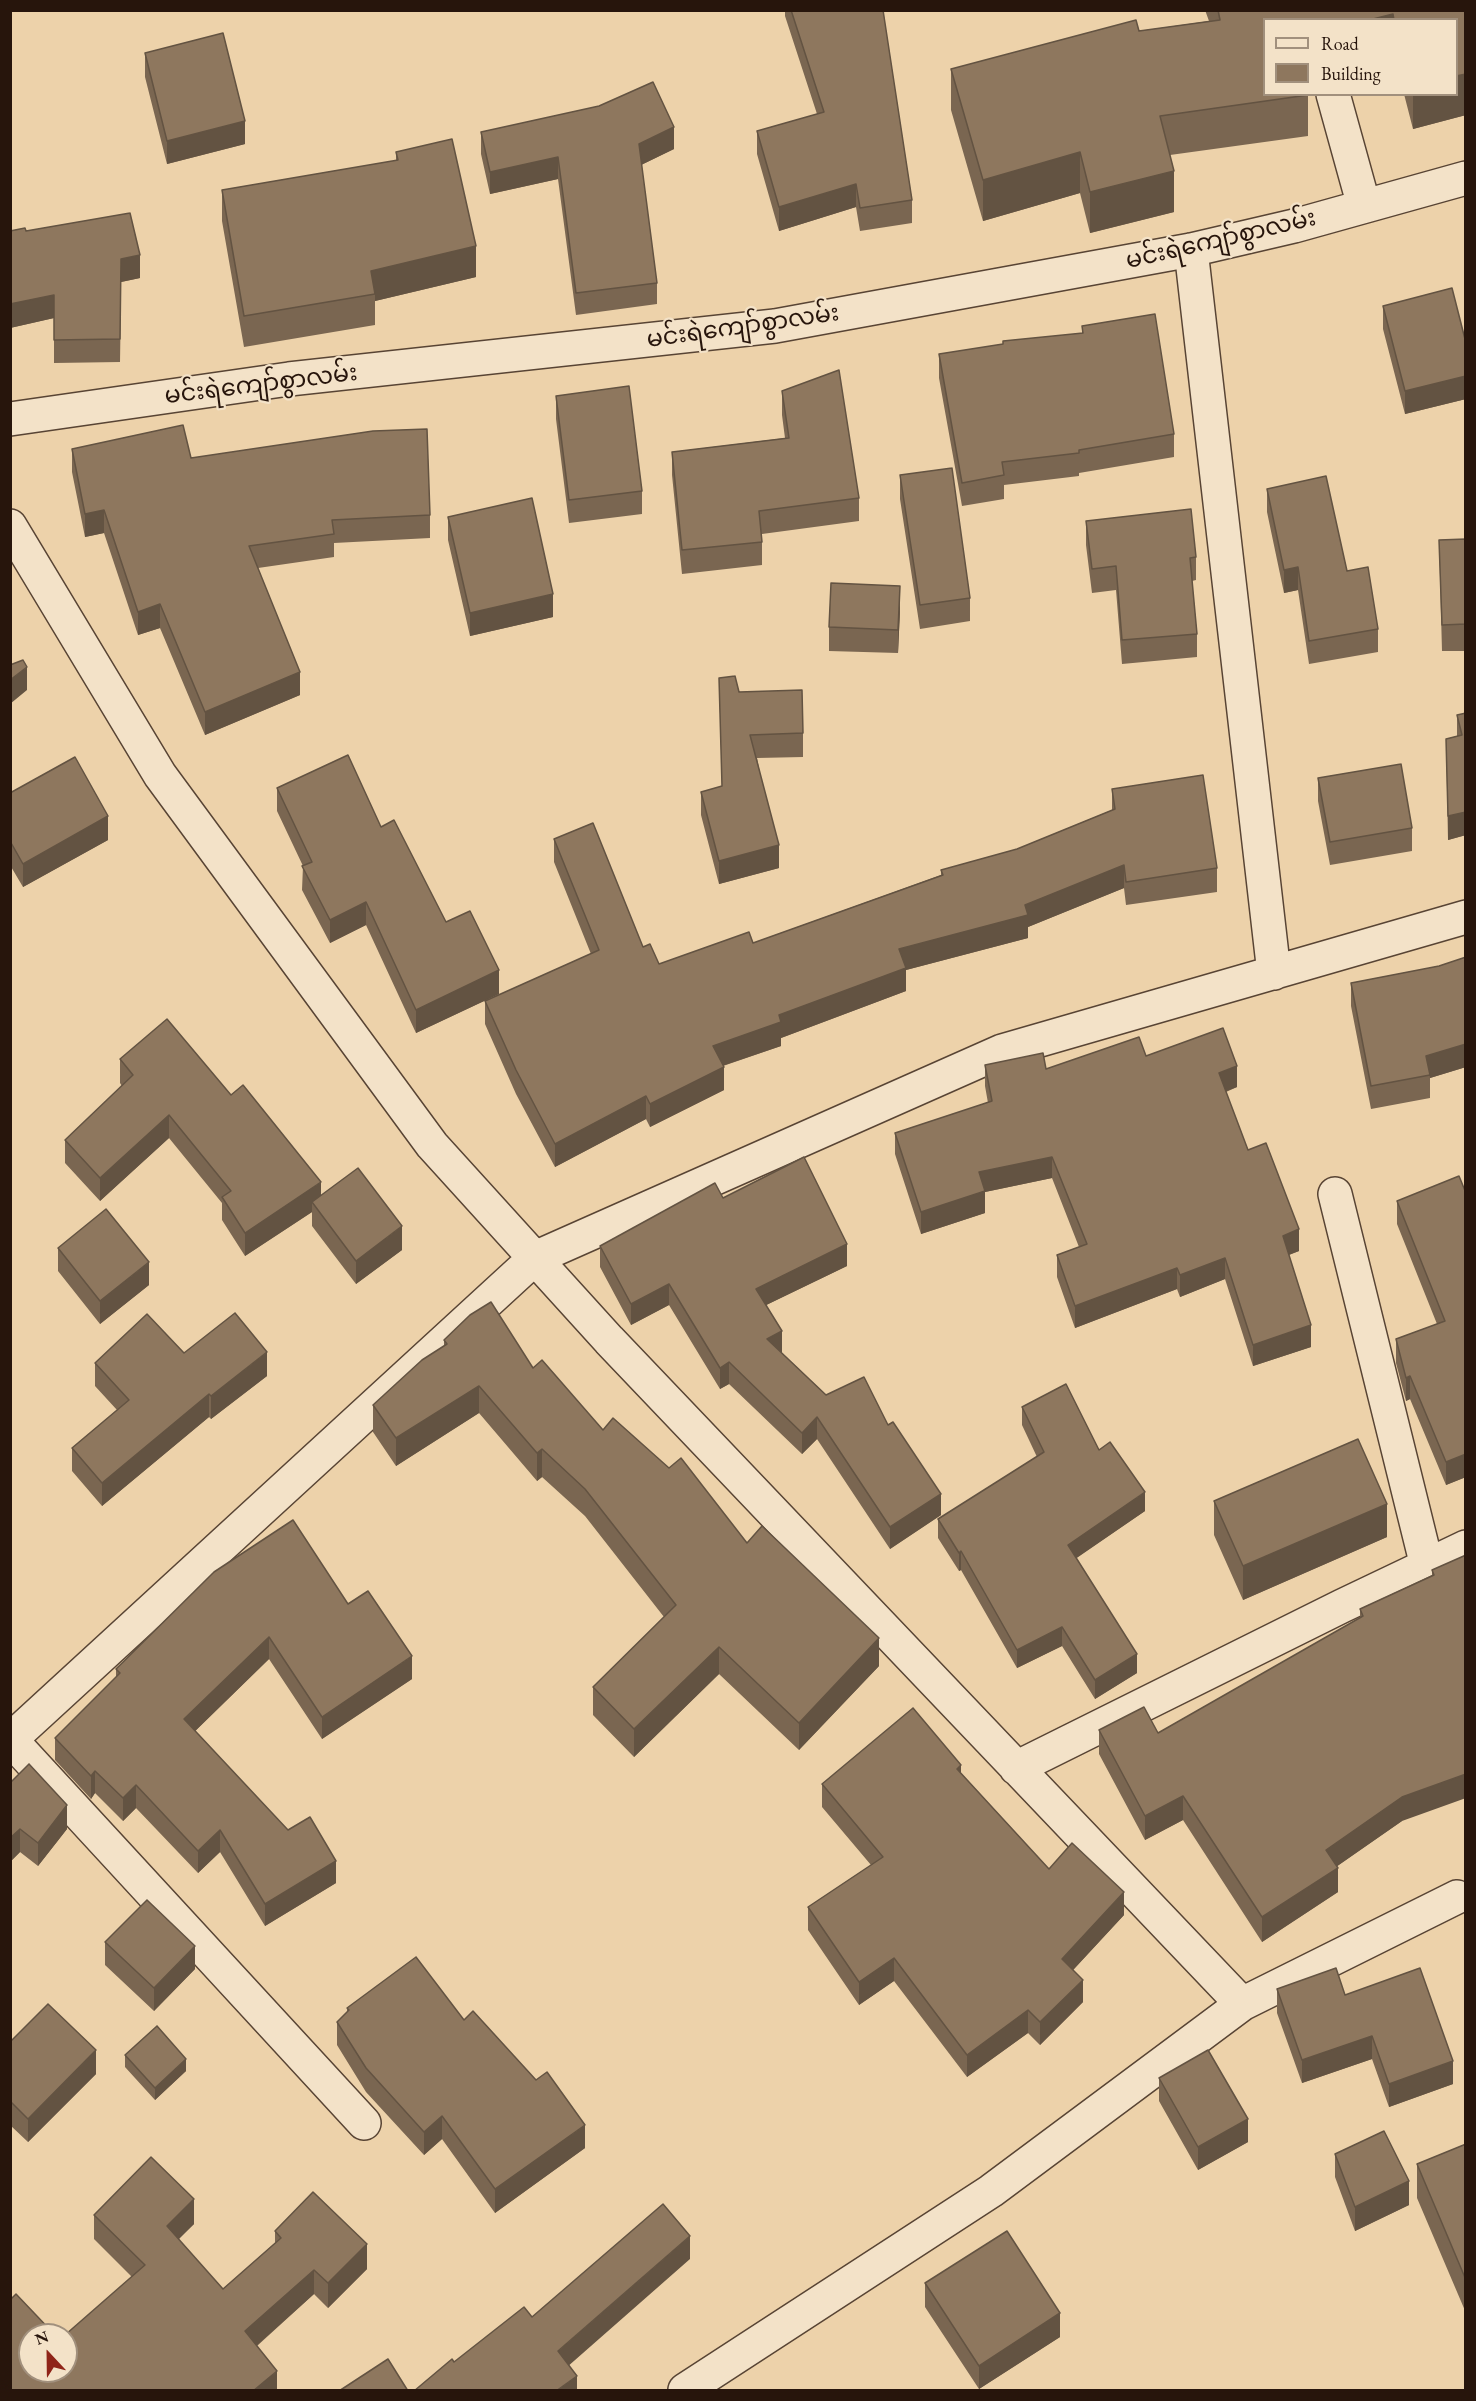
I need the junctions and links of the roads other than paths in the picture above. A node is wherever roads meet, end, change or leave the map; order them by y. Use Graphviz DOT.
graph roads {
  1 [pos="1334,96"];
  2 [pos="1466,178"];
  3 [pos="1364,206"];
  4 [pos="1191,250"];
  5 [pos="10,419"];
  6 [pos="10,526"];
  7 [pos="1466,917"];
  8 [pos="1274,973"];
  9 [pos="1335,1194"];
  10 [pos="535,1258"];
  11 [pos="1466,1547"];
  12 [pos="1427,1566"];
  13 [pos="11,1740"];
  14 [pos="1016,1768"];
  15 [pos="1456,1897"];
  16 [pos="1242,2004"];
  17 [pos="364,2122"];
  18 [pos="685,2391"];
  1 -- 3 [label="street"];
  2 -- 3 [label="street, မင်းရဲကျော်စွာလမ်း"];
  3 -- 4 [label="street, မင်းရဲကျော်စွာလမ်း"];
  4 -- 5 [label="street, မင်းရဲကျော်စွာလမ်း"];
  4 -- 8 [label="street"];
  6 -- 10 [label="street"];
  7 -- 8 [label="street"];
  8 -- 10 [label="street"];
  9 -- 12 [label="street"];
  10 -- 13 [label="street"];
  10 -- 14 [label="street"];
  11 -- 12 [label="street"];
  12 -- 14 [label="street"];
  13 -- 17 [label="street"];
  14 -- 16 [label="street"];
  15 -- 16 [label="street"];
  16 -- 18 [label="street"];
}
